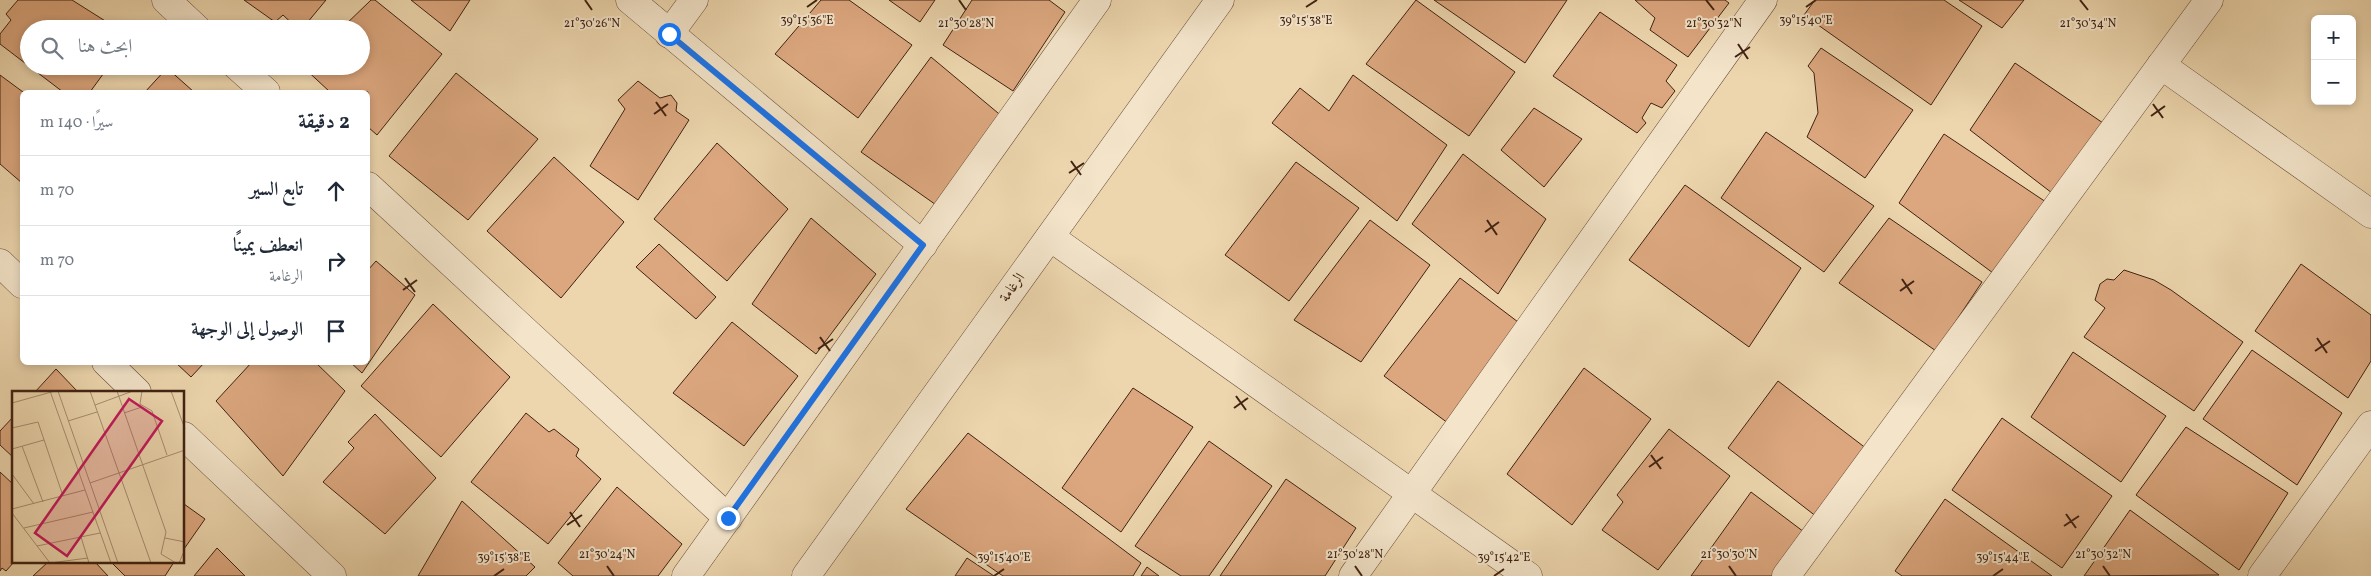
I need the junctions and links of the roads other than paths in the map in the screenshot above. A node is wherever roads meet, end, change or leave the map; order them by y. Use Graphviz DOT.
graph roads {
  1 [pos="166,0"];
  2 [pos="630,0"];
  3 [pos="694,0"];
  4 [pos="1097,0"];
  5 [pos="1220,0"];
  6 [pos="1764,0"];
  7 [pos="2209,0"];
  8 [pos="187,20"];
  9 [pos="669,34"];
  10 [pos="2161,66"];
  11 [pos="248,75"];
  12 [pos="264,90"];
  13 [pos="370,188"];
  14 [pos="2371,214"];
  15 [pos="1050,237"];
  16 [pos="923,245"];
  17 [pos="0,263"];
  18 [pos="20,282"];
  19 [pos="109,365"];
  20 [pos="136,391"];
  21 [pos="2371,425"];
  22 [pos="185,437"];
  23 [pos="1411,493"];
  24 [pos="728,518"];
  25 [pos="332,576"];
  26 [pos="686,576"];
  27 [pos="806,576"];
  28 [pos="1353,576"];
  29 [pos="1528,576"];
  30 [pos="1786,576"];
  31 [pos="2262,576"];
  1 -- 8 [label="street"];
  2 -- 9 [label="street"];
  3 -- 9 [label="street"];
  4 -- 16 [label="street"];
  5 -- 15 [label="street, الرغامة"];
  6 -- 23 [label="street"];
  7 -- 10 [label="street"];
  9 -- 16 [label="street"];
  10 -- 14 [label="street"];
  10 -- 30 [label="street"];
  11 -- 12 [label="street"];
  13 -- 24 [label="street"];
  15 -- 23 [label="street"];
  15 -- 27 [label="street, الرغامة"];
  16 -- 24 [label="street"];
  17 -- 18 [label="street"];
  19 -- 20 [label="street"];
  21 -- 31 [label="street"];
  22 -- 25 [label="street"];
  23 -- 28 [label="street"];
  23 -- 29 [label="street"];
  24 -- 26 [label="street"];
}
